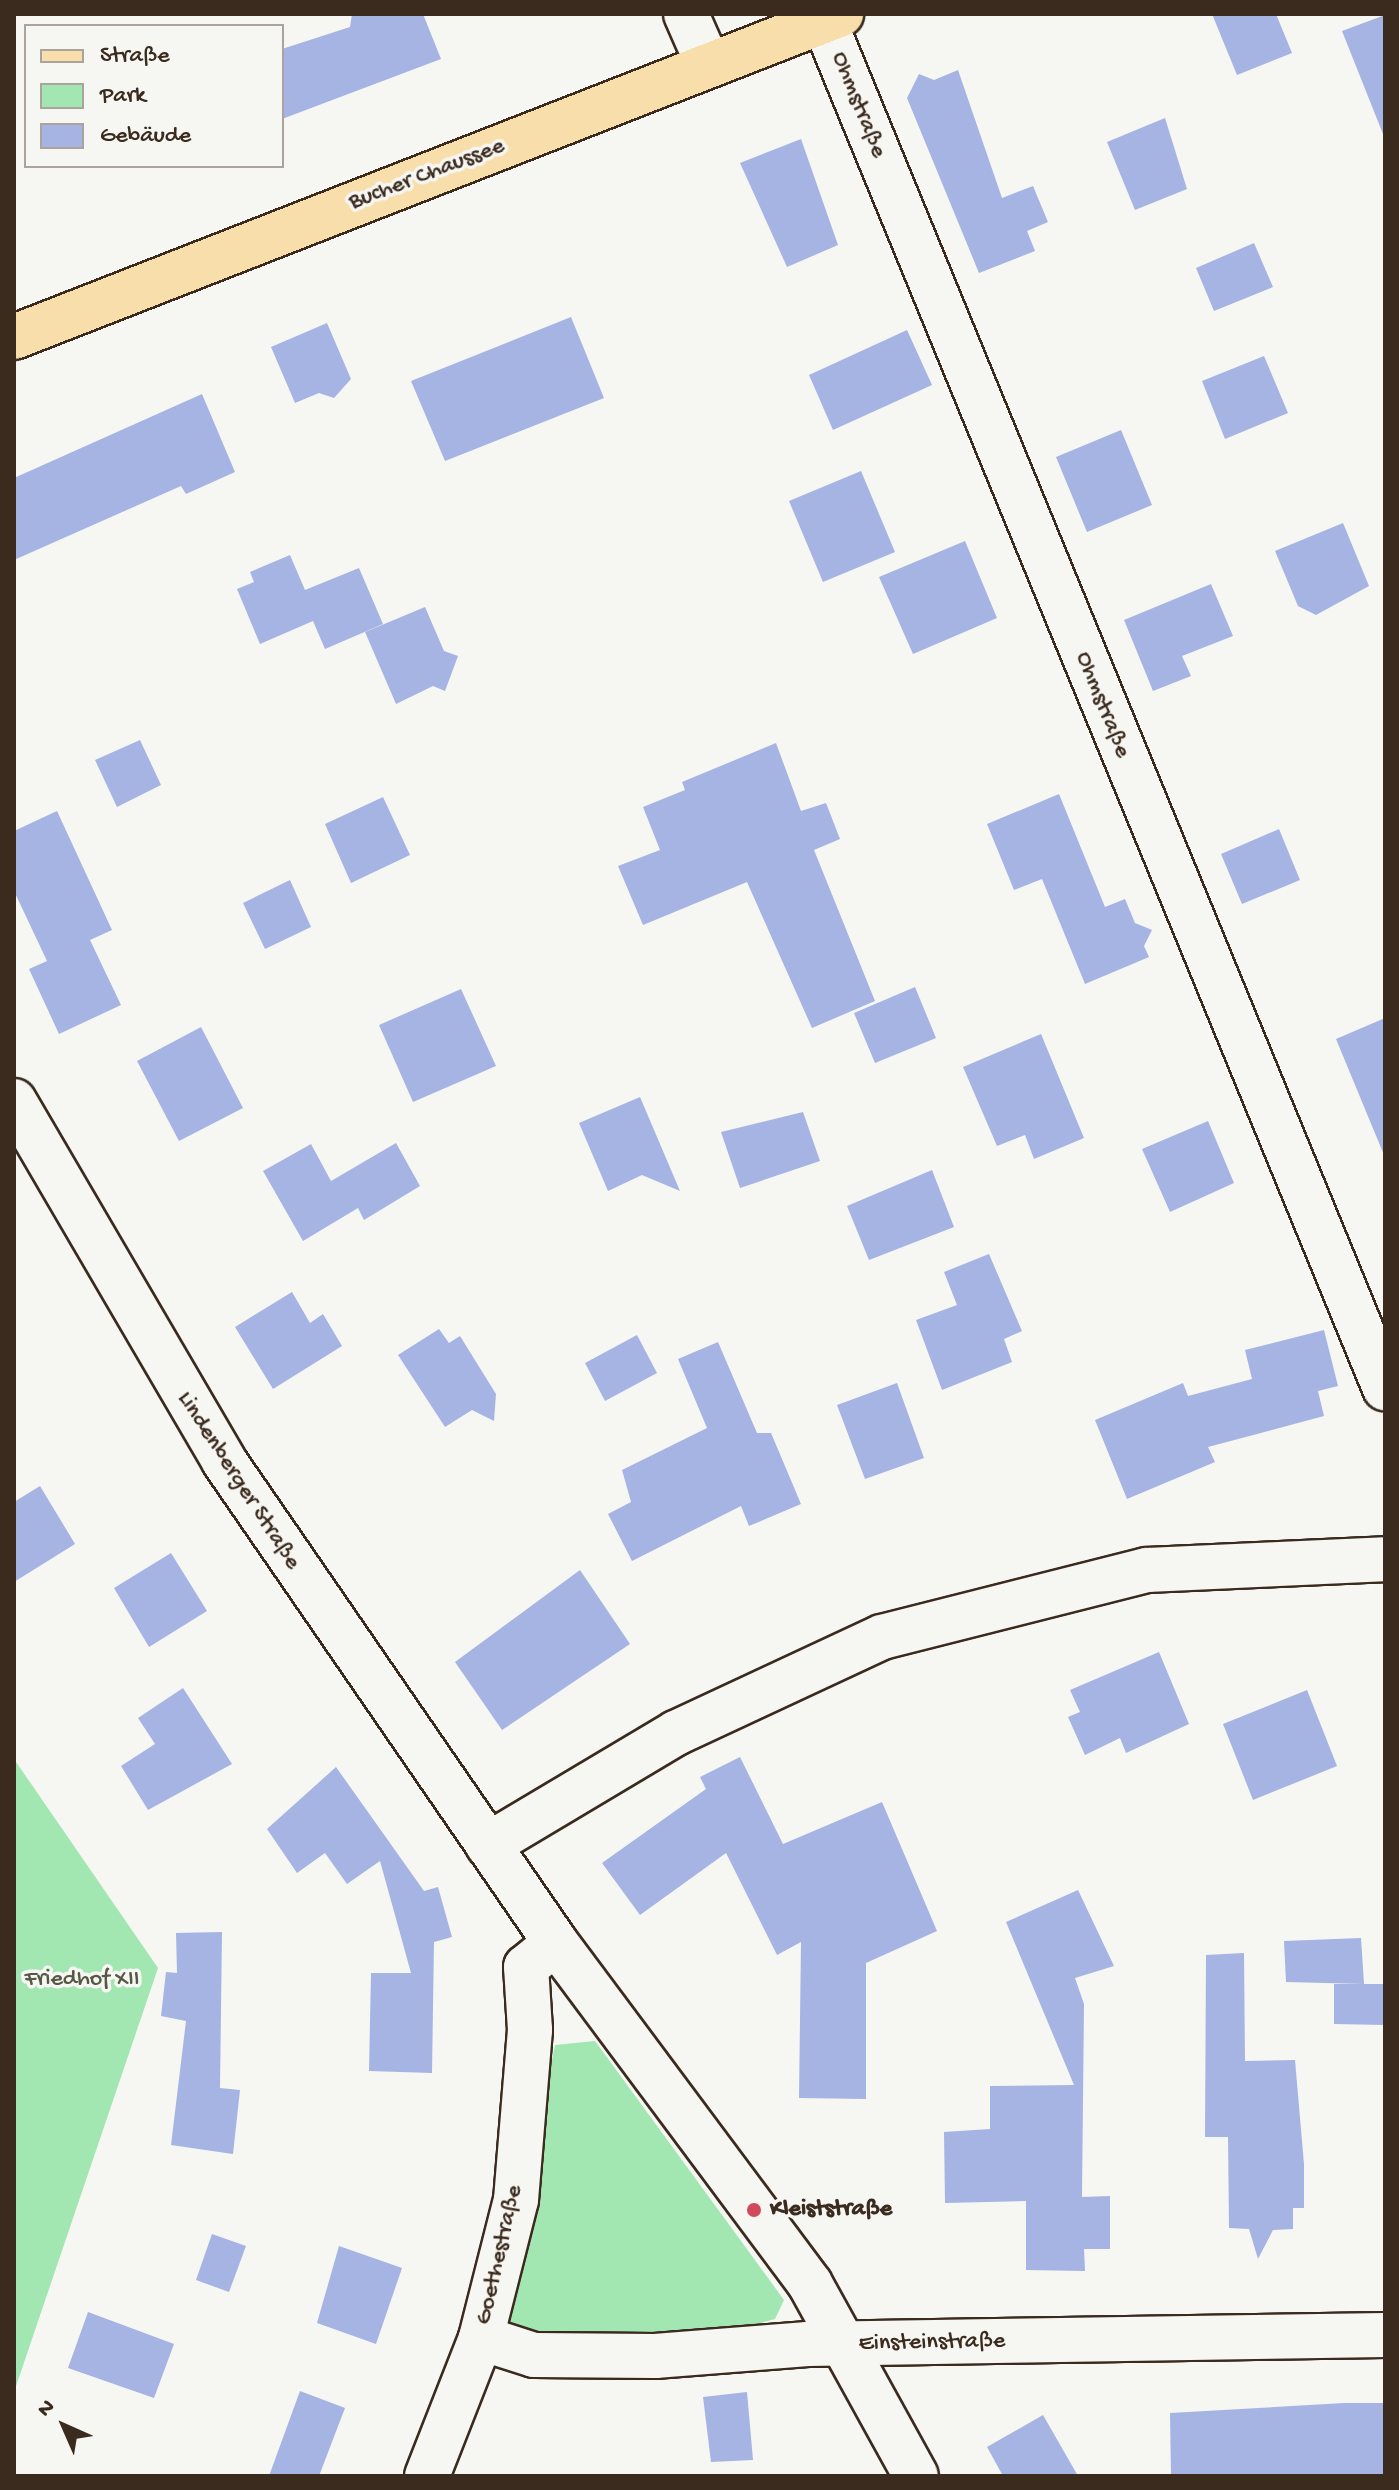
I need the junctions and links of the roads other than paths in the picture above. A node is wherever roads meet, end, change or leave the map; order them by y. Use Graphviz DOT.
graph roads {
  1 [pos="686,14"];
  2 [pos="832,17"];
  3 [pos="708,64"];
  4 [pos="14,337"];
  5 [pos="14,1101"];
  6 [pos="1385,1388"];
  7 [pos="1385,1559"];
  8 [pos="488,1845"];
  9 [pos="556,1943"];
  10 [pos="1385,2335"];
  11 [pos="481,2338"];
  12 [pos="848,2345"];
  13 [pos="427,2476"];
  14 [pos="916,2476"];
  1 -- 3 [label="street"];
  2 -- 3 [label="main road, Bucher Chaussee"];
  2 -- 6 [label="street, Ohmstraße"];
  3 -- 4 [label="main road, Bucher Chaussee"];
  5 -- 8 [label="street, Lindenberger Straße"];
  7 -- 8 [label="street"];
  8 -- 9 [label="street"];
  9 -- 11 [label="street, Goethestraße"];
  9 -- 12 [label="street"];
  10 -- 12 [label="street, Einsteinstraße"];
  11 -- 12 [label="street, Einsteinstraße"];
  11 -- 13 [label="street, Goethestraße"];
  12 -- 14 [label="street"];
}
